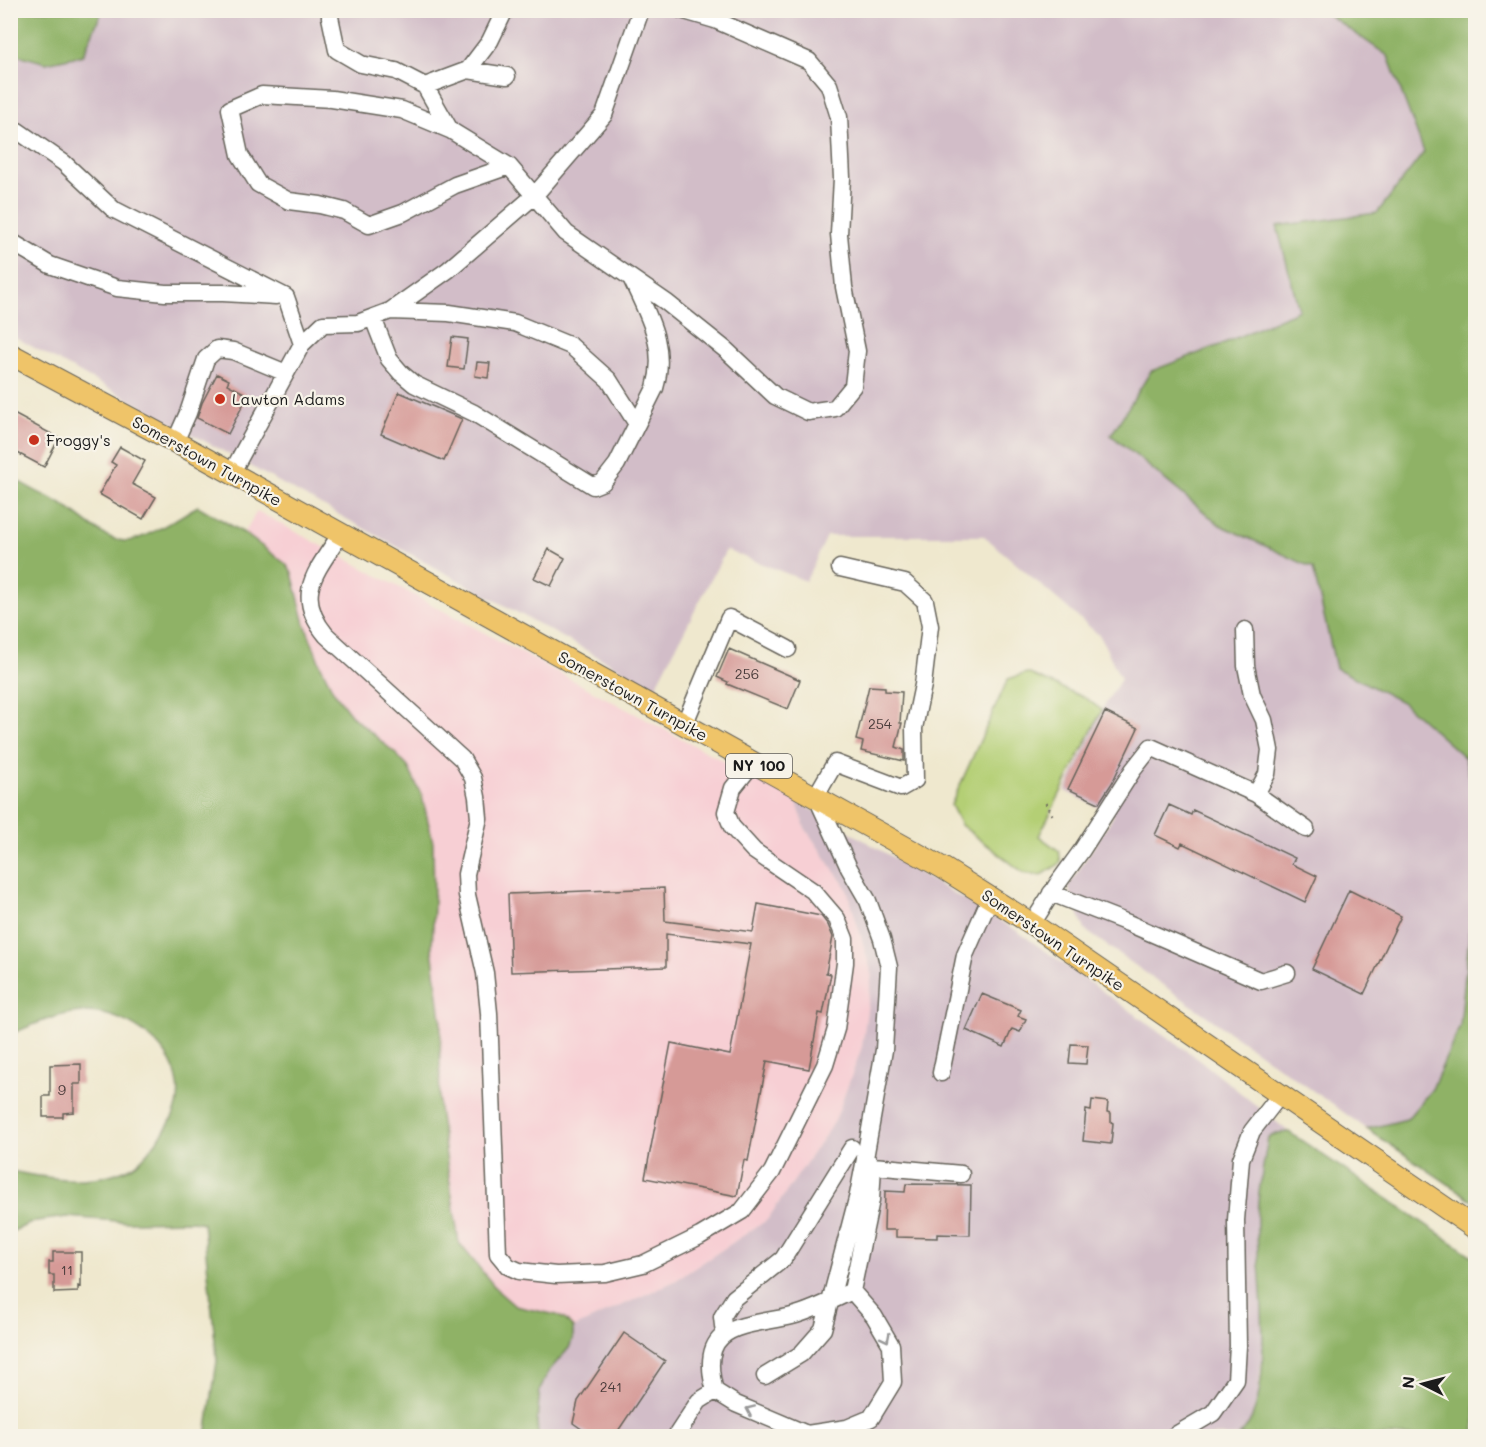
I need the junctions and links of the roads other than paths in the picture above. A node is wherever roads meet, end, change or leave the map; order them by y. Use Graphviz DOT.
graph roads {
  1 [pos="332,10"];
  2 [pos="505,10"];
  3 [pos="641,10"];
  4 [pos="681,10"];
  5 [pos="468,70"];
  6 [pos="507,76"];
  7 [pos="425,86"];
  8 [pos="10,130"];
  9 [pos="450,130"];
  10 [pos="509,166"];
  11 [pos="534,196"];
  12 [pos="10,241"];
  13 [pos="632,279"];
  14 [pos="286,297"];
  15 [pos="390,311"];
  16 [pos="373,318"];
  17 [pos="302,344"];
  18 [pos="10,354"];
  19 [pos="286,374"];
  20 [pos="637,424"];
  21 [pos="175,442"];
  22 [pos="231,474"];
  23 [pos="340,535"];
  24 [pos="840,568"];
  25 [pos="1245,630"];
  26 [pos="788,649"];
  27 [pos="684,724"];
  28 [pos="753,762"];
  29 [pos="1256,794"];
  30 [pos="816,796"];
  31 [pos="1306,829"];
  32 [pos="1051,893"];
  33 [pos="991,896"];
  34 [pos="1032,924"];
  35 [pos="1287,973"];
  36 [pos="941,1073"];
  37 [pos="1281,1095"];
  38 [pos="863,1158"];
  39 [pos="961,1174"];
  40 [pos="1476,1229"];
  41 [pos="852,1291"];
  42 [pos="830,1302"];
  43 [pos="724,1334"];
  44 [pos="765,1376"];
  45 [pos="715,1391"];
  46 [pos="676,1437"];
  47 [pos="1174,1437"];
  1 -- 7 [label="lane"];
  2 -- 5 [label="lane"];
  3 -- 11 [label="lane"];
  4 -- 13 [label="lane"];
  5 -- 6 [label="lane"];
  5 -- 7 [label="lane"];
  7 -- 9 [label="lane"];
  8 -- 14 [label="lane"];
  9 -- 10 [label="lane"];
  9 -- 10 [label="lane"];
  10 -- 11 [label="lane"];
  11 -- 13 [label="lane"];
  11 -- 15 [label="lane"];
  12 -- 14 [label="lane"];
  13 -- 20 [label="lane"];
  14 -- 17 [label="lane"];
  15 -- 16 [label="lane"];
  15 -- 20 [label="lane"];
  16 -- 17 [label="lane"];
  16 -- 20 [label="lane"];
  17 -- 19 [label="lane"];
  18 -- 21 [label="main road, Somerstown Turnpike / NY 100"];
  19 -- 21 [label="lane"];
  19 -- 22 [label="lane"];
  21 -- 22 [label="main road, Somerstown Turnpike / NY 100"];
  22 -- 23 [label="main road, Somerstown Turnpike / NY 100"];
  23 -- 27 [label="main road, Somerstown Turnpike / NY 100"];
  23 -- 28 [label="lane"];
  24 -- 30 [label="lane"];
  25 -- 29 [label="lane"];
  26 -- 27 [label="lane"];
  27 -- 28 [label="main road, Somerstown Turnpike / NY 100"];
  28 -- 30 [label="main road, Somerstown Turnpike / NY 100"];
  29 -- 31 [label="lane"];
  29 -- 32 [label="lane"];
  30 -- 33 [label="main road, Somerstown Turnpike / NY 100"];
  30 -- 38 [label="lane"];
  32 -- 34 [label="lane"];
  32 -- 35 [label="lane"];
  33 -- 34 [label="main road, Somerstown Turnpike / NY 100"];
  33 -- 36 [label="lane"];
  34 -- 37 [label="main road, Somerstown Turnpike / NY 100"];
  37 -- 40 [label="main road, Somerstown Turnpike / NY 100"];
  37 -- 47 [label="lane"];
  38 -- 39 [label="lane"];
  38 -- 41 [label="lane"];
  38 -- 42 [label="lane"];
  38 -- 43 [label="lane"];
  41 -- 42 [label="lane"];
  41 -- 45 [label="lane, one-way"];
  42 -- 43 [label="lane"];
  42 -- 44 [label="lane"];
  43 -- 45 [label="lane"];
  45 -- 46 [label="lane"];
}
